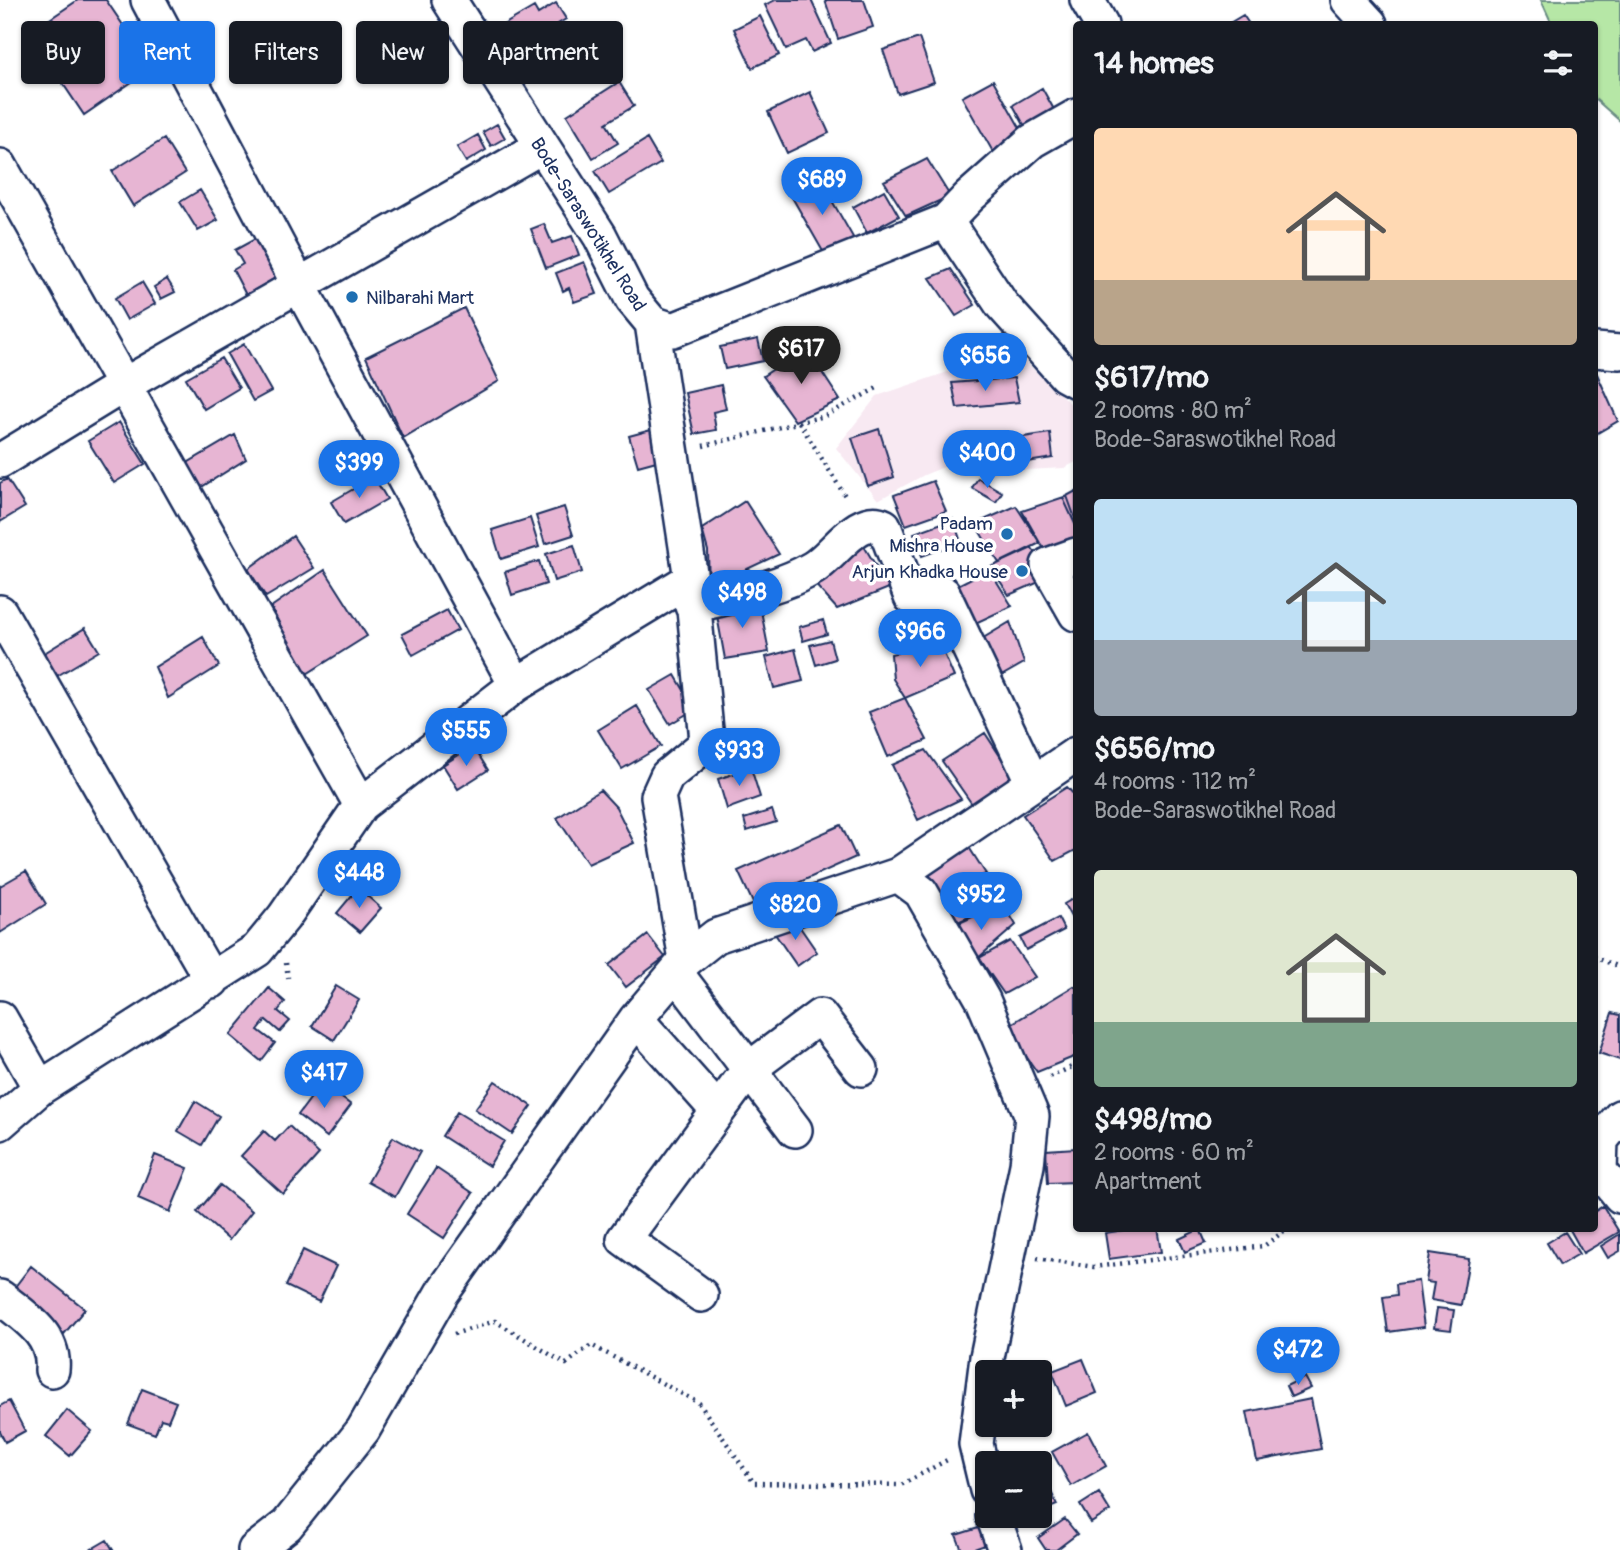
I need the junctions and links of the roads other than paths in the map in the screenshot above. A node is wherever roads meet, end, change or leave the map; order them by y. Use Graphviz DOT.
graph roads {
  1 [pos="148,0"];
  2 [pos="449,0"];
  3 [pos="1087,0"];
  4 [pos="1348,0"];
  5 [pos="1099,21"];
  6 [pos="1367,21"];
  7 [pos="1073,118"];
  8 [pos="541,147"];
  9 [pos="0,166"];
  10 [pos="946,221"];
  11 [pos="299,285"];
  12 [pos="652,323"];
  13 [pos="1598,350"];
  14 [pos="1620,352"];
  15 [pos="1073,379"];
  16 [pos="124,385"];
  17 [pos="0,461"];
  18 [pos="1056,556"];
  19 [pos="692,592"];
  20 [pos="1073,609"];
  21 [pos="0,612"];
  22 [pos="516,685"];
  23 [pos="1073,756"];
  24 [pos="1033,783"];
  25 [pos="361,805"];
  26 [pos="898,875"];
  27 [pos="681,967"];
  28 [pos="212,981"];
  29 [pos="0,1018"];
  30 [pos="636,1019"];
  31 [pos="749,1069"];
  32 [pos="861,1069"];
  33 [pos="40,1088"];
  34 [pos="718,1111"];
  35 [pos="1620,1117"];
  36 [pos="0,1123"];
  37 [pos="795,1130"];
  38 [pos="1620,1196"];
  39 [pos="701,1294"];
  40 [pos="0,1297"];
  41 [pos="52,1370"];
  42 [pos="978,1451"];
  43 [pos="997,1528"];
  44 [pos="255,1550"];
  45 [pos="1005,1550"];
  1 -- 11 [label="street"];
  2 -- 8 [label="street, Bode-Saraswotikhel Road"];
  3 -- 5 [label="street"];
  4 -- 6 [label="street"];
  7 -- 10 [label="street"];
  8 -- 11 [label="street"];
  8 -- 12 [label="street, Bode-Saraswotikhel Road"];
  9 -- 16 [label="street"];
  10 -- 12 [label="street, Bode-Saraswotikhel Road"];
  10 -- 15 [label="street"];
  11 -- 16 [label="street"];
  11 -- 22 [label="street"];
  12 -- 19 [label="street"];
  13 -- 14 [label="street"];
  16 -- 17 [label="street"];
  16 -- 25 [label="street"];
  18 -- 20 [label="street"];
  19 -- 22 [label="street"];
  19 -- 24 [label="street"];
  19 -- 27 [label="street"];
  21 -- 28 [label="street"];
  22 -- 25 [label="street"];
  23 -- 24 [label="street"];
  24 -- 26 [label="street"];
  25 -- 28 [label="street"];
  26 -- 27 [label="street"];
  26 -- 42 [label="street"];
  27 -- 30 [label="street"];
  27 -- 31 [label="street"];
  28 -- 33 [label="street"];
  29 -- 33 [label="street"];
  30 -- 34 [label="street"];
  30 -- 44 [label="street"];
  31 -- 32 [label="street"];
  31 -- 34 [label="street"];
  31 -- 37 [label="street"];
  33 -- 36 [label="street"];
  34 -- 39 [label="street"];
  35 -- 38 [label="street"];
  40 -- 41 [label="street"];
  43 -- 45 [label="street"];
}
